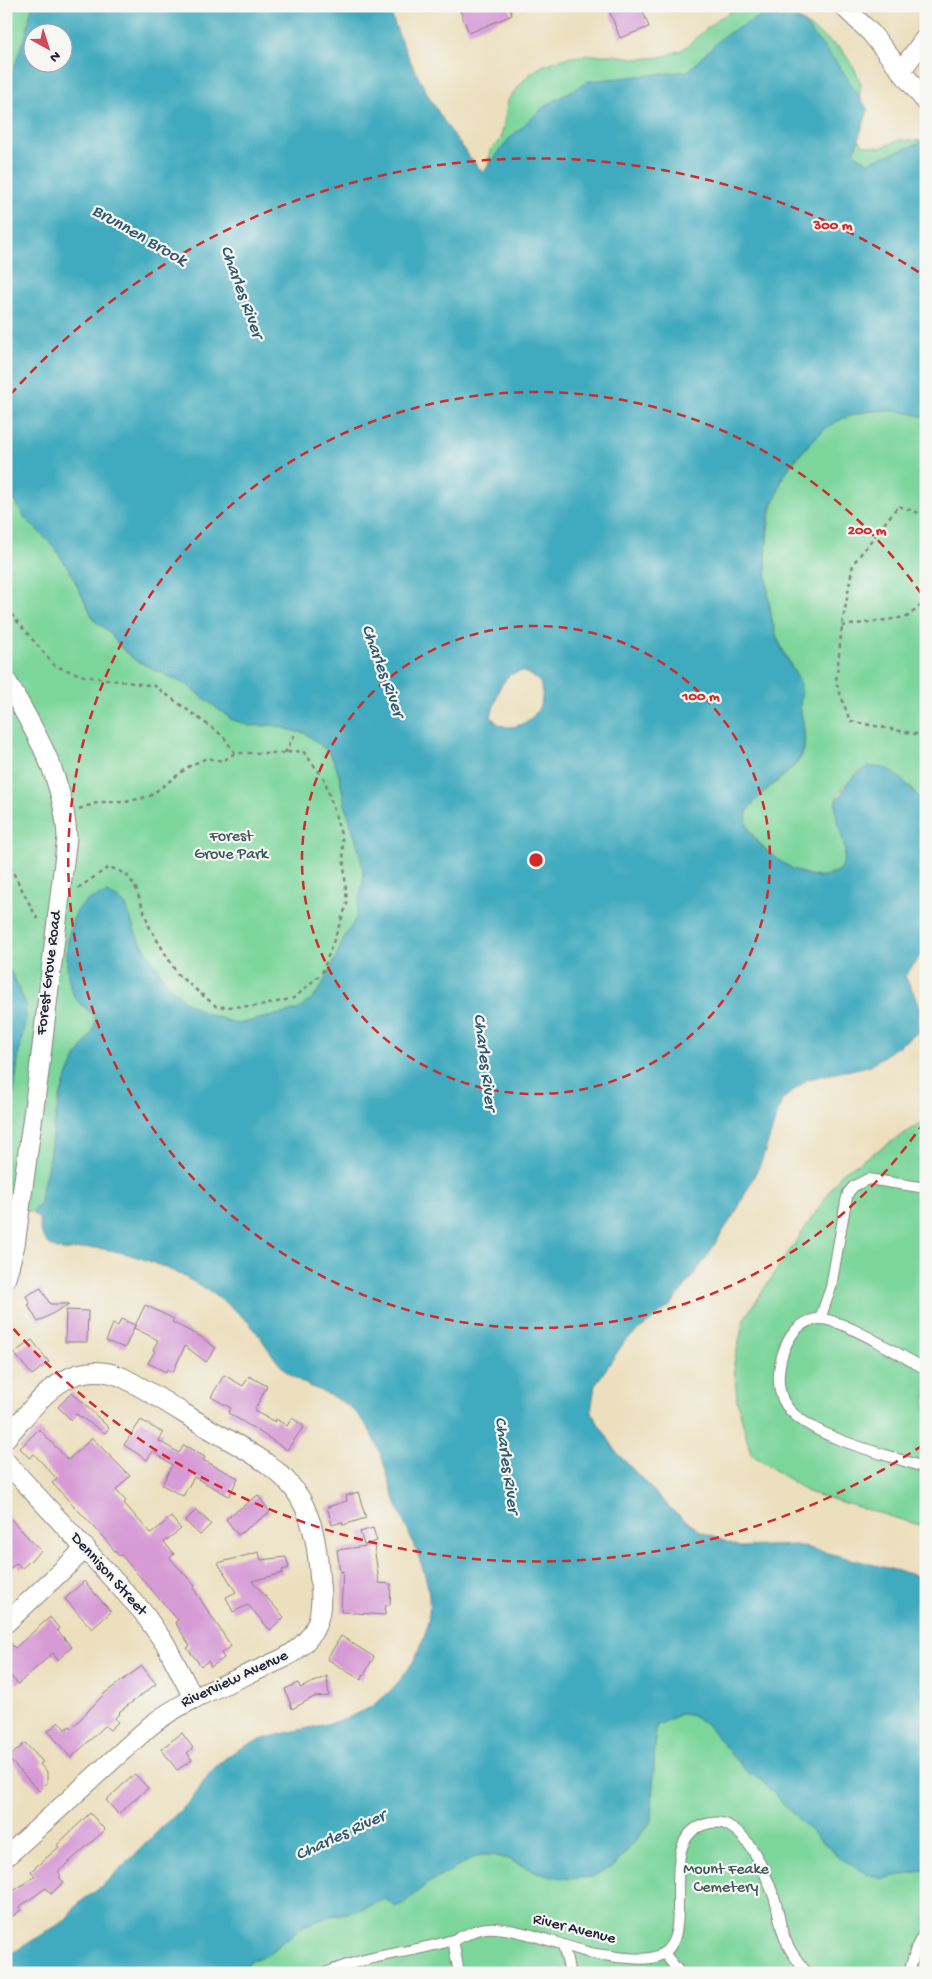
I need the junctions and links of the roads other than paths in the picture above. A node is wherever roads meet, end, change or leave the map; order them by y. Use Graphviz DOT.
graph roads {
  1 [pos="843,6"];
  2 [pos="926,37"];
  3 [pos="901,70"];
  4 [pos="926,102"];
  5 [pos="6,680"];
  6 [pos="926,1188"];
  7 [pos="6,1278"];
  8 [pos="820,1319"];
  9 [pos="926,1369"];
  10 [pos="6,1438"];
  11 [pos="6,1462"];
  12 [pos="926,1468"];
  13 [pos="86,1548"];
  14 [pos="6,1623"];
  15 [pos="194,1699"];
  16 [pos="6,1857"];
  17 [pos="926,1929"];
  18 [pos="453,1940"];
  19 [pos="563,1945"];
  20 [pos="664,1953"];
  21 [pos="325,1973"];
  22 [pos="459,1973"];
  23 [pos="570,1973"];
  24 [pos="680,1973"];
  25 [pos="807,1973"];
  26 [pos="909,1973"];
  1 -- 3 [label="street"];
  2 -- 3 [label="street"];
  3 -- 4 [label="street"];
  5 -- 7 [label="street, Forest Grove Road"];
  6 -- 8 [label="lane"];
  8 -- 9 [label="lane"];
  8 -- 12 [label="lane"];
  10 -- 15 [label="street, Riverview Avenue"];
  11 -- 13 [label="street, Dennison Street"];
  13 -- 14 [label="street"];
  13 -- 15 [label="street, Dennison Street"];
  15 -- 16 [label="street, Riverview Avenue"];
  17 -- 26 [label="lane"];
  18 -- 19 [label="lane, River Avenue"];
  18 -- 21 [label="lane, River Avenue"];
  18 -- 22 [label="lane"];
  19 -- 20 [label="lane, River Avenue"];
  19 -- 23 [label="lane"];
  20 -- 24 [label="lane"];
  20 -- 25 [label="lane"];
}
